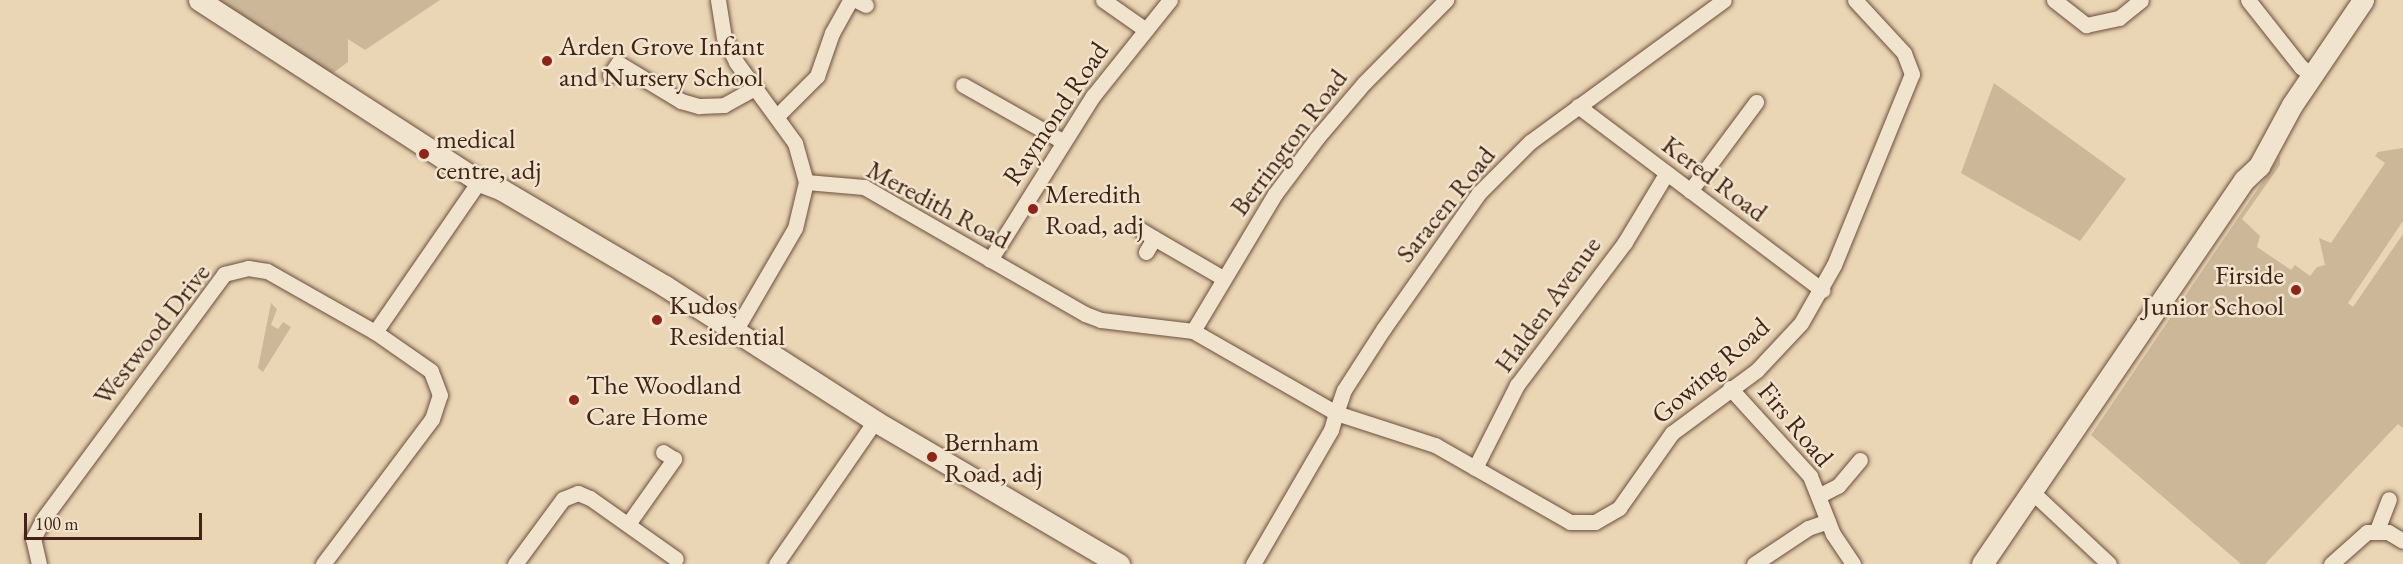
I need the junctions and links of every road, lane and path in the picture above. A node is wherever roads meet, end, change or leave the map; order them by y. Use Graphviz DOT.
graph roads {
  1 [pos="199,0"];
  2 [pos="718,0"];
  3 [pos="850,0"];
  4 [pos="1104,0"];
  5 [pos="1170,0"];
  6 [pos="1446,0"];
  7 [pos="1724,0"];
  8 [pos="1855,0"];
  9 [pos="2054,0"];
  10 [pos="2140,0"];
  11 [pos="2248,0"];
  12 [pos="2363,0"];
  13 [pos="1146,30"];
  14 [pos="611,64"];
  15 [pos="2314,76"];
  16 [pos="963,85"];
  17 [pos="755,88"];
  18 [pos="1756,102"];
  19 [pos="1578,106"];
  20 [pos="777,116"];
  21 [pos="1062,141"];
  22 [pos="1666,174"];
  23 [pos="479,181"];
  24 [pos="806,182"];
  25 [pos="1690,191"];
  26 [pos="1146,252"];
  27 [pos="990,260"];
  28 [pos="1222,278"];
  29 [pos="1822,290"];
  30 [pos="1193,331"];
  31 [pos="375,332"];
  32 [pos="734,333"];
  33 [pos="1730,388"];
  34 [pos="1336,413"];
  35 [pos="875,421"];
  36 [pos="663,452"];
  37 [pos="1860,460"];
  38 [pos="1475,468"];
  39 [pos="2030,489"];
  40 [pos="1820,495"];
  41 [pos="2390,499"];
  42 [pos="1828,521"];
  43 [pos="628,524"];
  44 [pos="2377,530"];
  45 [pos="2403,541"];
  46 [pos="676,559"];
  47 [pos="39,564"];
  48 [pos="323,564"];
  49 [pos="515,564"];
  50 [pos="776,564"];
  51 [pos="1119,564"];
  52 [pos="1253,564"];
  53 [pos="1754,564"];
  54 [pos="1853,564"];
  55 [pos="1982,564"];
  56 [pos="2109,564"];
  57 [pos="2331,564"];
  1 -- 23 [label="street"];
  2 -- 17 [label="street"];
  3 -- 20 [label="street"];
  4 -- 13 [label="street"];
  5 -- 13 [label="street, Raymond Road"];
  6 -- 28 [label="street, Berrington Road"];
  7 -- 19 [label="street, Saracen Road"];
  8 -- 29 [label="street, Gowing Road"];
  9 -- 10 [label="street"];
  11 -- 15 [label="street"];
  12 -- 15 [label="street"];
  13 -- 21 [label="street, Raymond Road"];
  14 -- 17 [label="street"];
  15 -- 39 [label="street"];
  16 -- 21 [label="street"];
  17 -- 20 [label="street"];
  18 -- 25 [label="street"];
  19 -- 22 [label="street, Kered Road"];
  19 -- 34 [label="street, Saracen Road"];
  20 -- 24 [label="street"];
  21 -- 27 [label="street, Raymond Road"];
  22 -- 25 [label="street, Kered Road"];
  22 -- 38 [label="street, Halden Avenue"];
  23 -- 31 [label="street"];
  23 -- 32 [label="street"];
  24 -- 27 [label="street, Meredith Road"];
  24 -- 32 [label="street"];
  25 -- 29 [label="street, Kered Road"];
  26 -- 28 [label="street"];
  27 -- 30 [label="street, Meredith Road"];
  28 -- 30 [label="street, Berrington Road"];
  29 -- 33 [label="street, Gowing Road"];
  30 -- 34 [label="street, Meredith Road"];
  31 -- 47 [label="street, Westwood Drive"];
  31 -- 48 [label="street, Westwood Drive"];
  32 -- 35 [label="street"];
  33 -- 38 [label="street, Gowing Road"];
  33 -- 40 [label="street, Firs Road"];
  34 -- 38 [label="street, Gowing Road"];
  34 -- 52 [label="street"];
  35 -- 50 [label="street"];
  35 -- 51 [label="street"];
  36 -- 43 [label="street"];
  37 -- 40 [label="street, Firs Road"];
  39 -- 55 [label="street"];
  39 -- 56 [label="street"];
  40 -- 42 [label="street, Firs Road"];
  41 -- 44 [label="street"];
  42 -- 53 [label="street"];
  42 -- 54 [label="street, Firs Road"];
  43 -- 46 [label="street"];
  43 -- 49 [label="street"];
  44 -- 45 [label="street"];
  44 -- 57 [label="street"];
}
